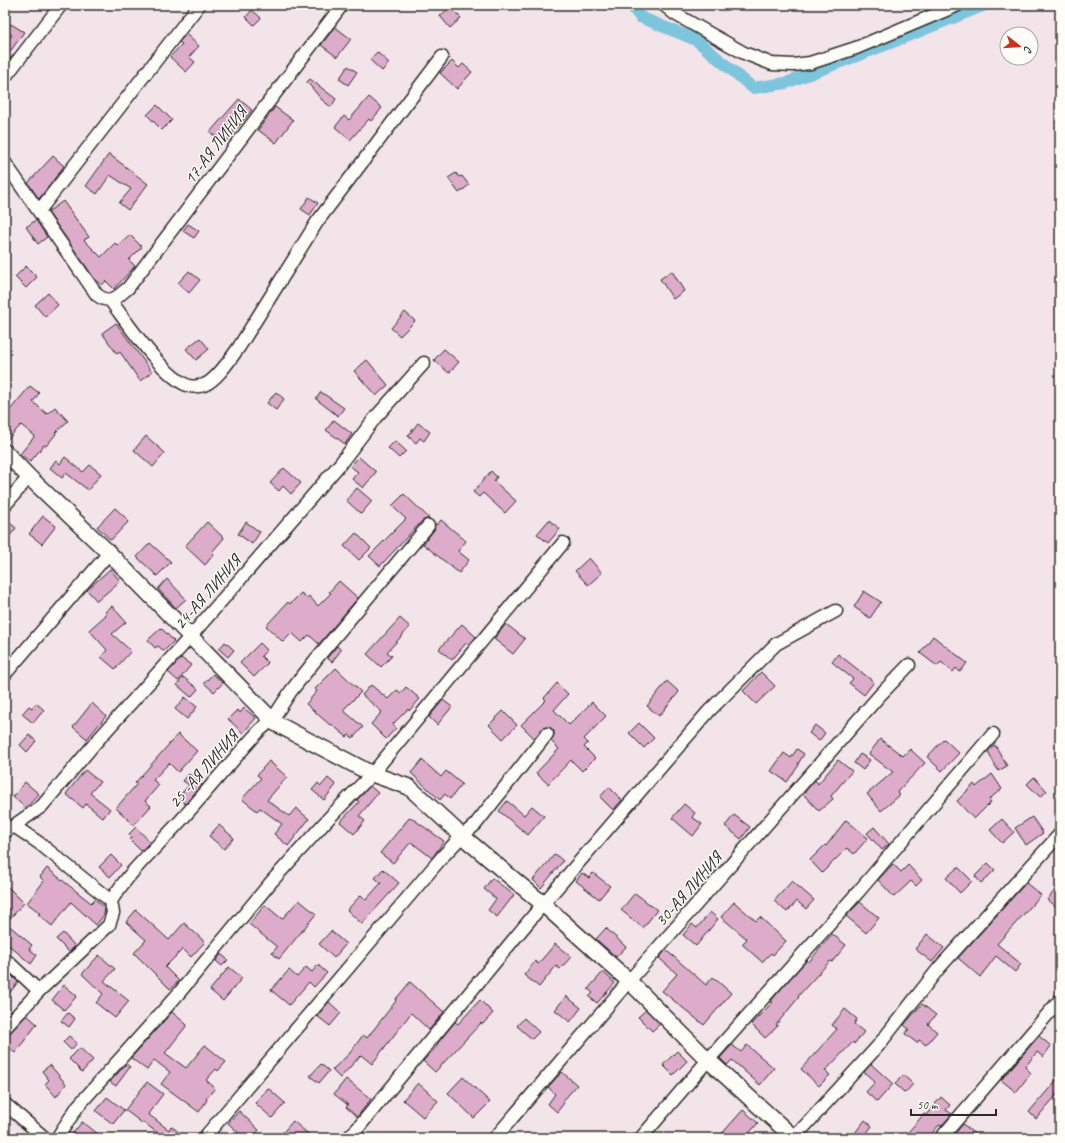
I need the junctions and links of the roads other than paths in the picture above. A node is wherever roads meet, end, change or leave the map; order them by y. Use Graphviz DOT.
graph roads {
  1 [pos="61,5"];
  2 [pos="199,5"];
  3 [pos="342,5"];
  4 [pos="664,5"];
  5 [pos="958,5"];
  6 [pos="442,57"];
  7 [pos="5,77"];
  8 [pos="5,163"];
  9 [pos="39,211"];
  10 [pos="110,300"];
  11 [pos="424,363"];
  12 [pos="5,452"];
  13 [pos="29,477"];
  14 [pos="5,505"];
  15 [pos="428,526"];
  16 [pos="563,543"];
  17 [pos="109,553"];
  18 [pos="836,611"];
  19 [pos="190,637"];
  20 [pos="909,666"];
  21 [pos="5,674"];
  22 [pos="272,720"];
  23 [pos="547,734"];
  24 [pos="993,734"];
  25 [pos="372,774"];
  26 [pos="9,829"];
  27 [pos="1060,834"];
  28 [pos="462,836"];
  29 [pos="111,901"];
  30 [pos="543,904"];
  31 [pos="5,959"];
  32 [pos="629,982"];
  33 [pos="39,991"];
  34 [pos="1060,1000"];
  35 [pos="5,1028"];
  36 [pos="708,1060"];
  37 [pos="5,1104"];
  38 [pos="793,1137"];
  39 [pos="45,1138"];
  40 [pos="57,1138"];
  41 [pos="204,1138"];
  42 [pos="348,1138"];
  43 [pos="495,1138"];
  44 [pos="642,1138"];
  45 [pos="942,1138"];
  1 -- 7 [label="street"];
  2 -- 9 [label="street"];
  3 -- 10 [label="street, 17-АЯ ЛИНИЯ"];
  4 -- 5 [label="street"];
  6 -- 10 [label="street"];
  8 -- 9 [label="street"];
  9 -- 10 [label="street"];
  11 -- 19 [label="street, 24-АЯ ЛИНИЯ"];
  12 -- 13 [label="street"];
  13 -- 14 [label="street"];
  13 -- 17 [label="street"];
  15 -- 22 [label="street, 25 -АЯ ЛИНИЯ"];
  16 -- 25 [label="street"];
  17 -- 19 [label="street"];
  17 -- 21 [label="street"];
  18 -- 30 [label="street"];
  19 -- 22 [label="street"];
  19 -- 26 [label="street, 24-АЯ ЛИНИЯ"];
  20 -- 32 [label="street, 30-АЯ ЛИНИЯ"];
  22 -- 25 [label="street"];
  22 -- 29 [label="street, 25 -АЯ ЛИНИЯ"];
  23 -- 28 [label="street"];
  24 -- 36 [label="street"];
  25 -- 28 [label="street"];
  25 -- 40 [label="street"];
  26 -- 29 [label="street"];
  27 -- 38 [label="street"];
  28 -- 30 [label="street"];
  28 -- 41 [label="street"];
  29 -- 33 [label="street"];
  30 -- 32 [label="street"];
  30 -- 42 [label="street"];
  31 -- 33 [label="street"];
  32 -- 36 [label="street"];
  32 -- 43 [label="street, 30-АЯ ЛИНИЯ"];
  33 -- 35 [label="street"];
  34 -- 45 [label="street"];
  36 -- 38 [label="street"];
  36 -- 44 [label="street"];
  37 -- 39 [label="street"];
}
